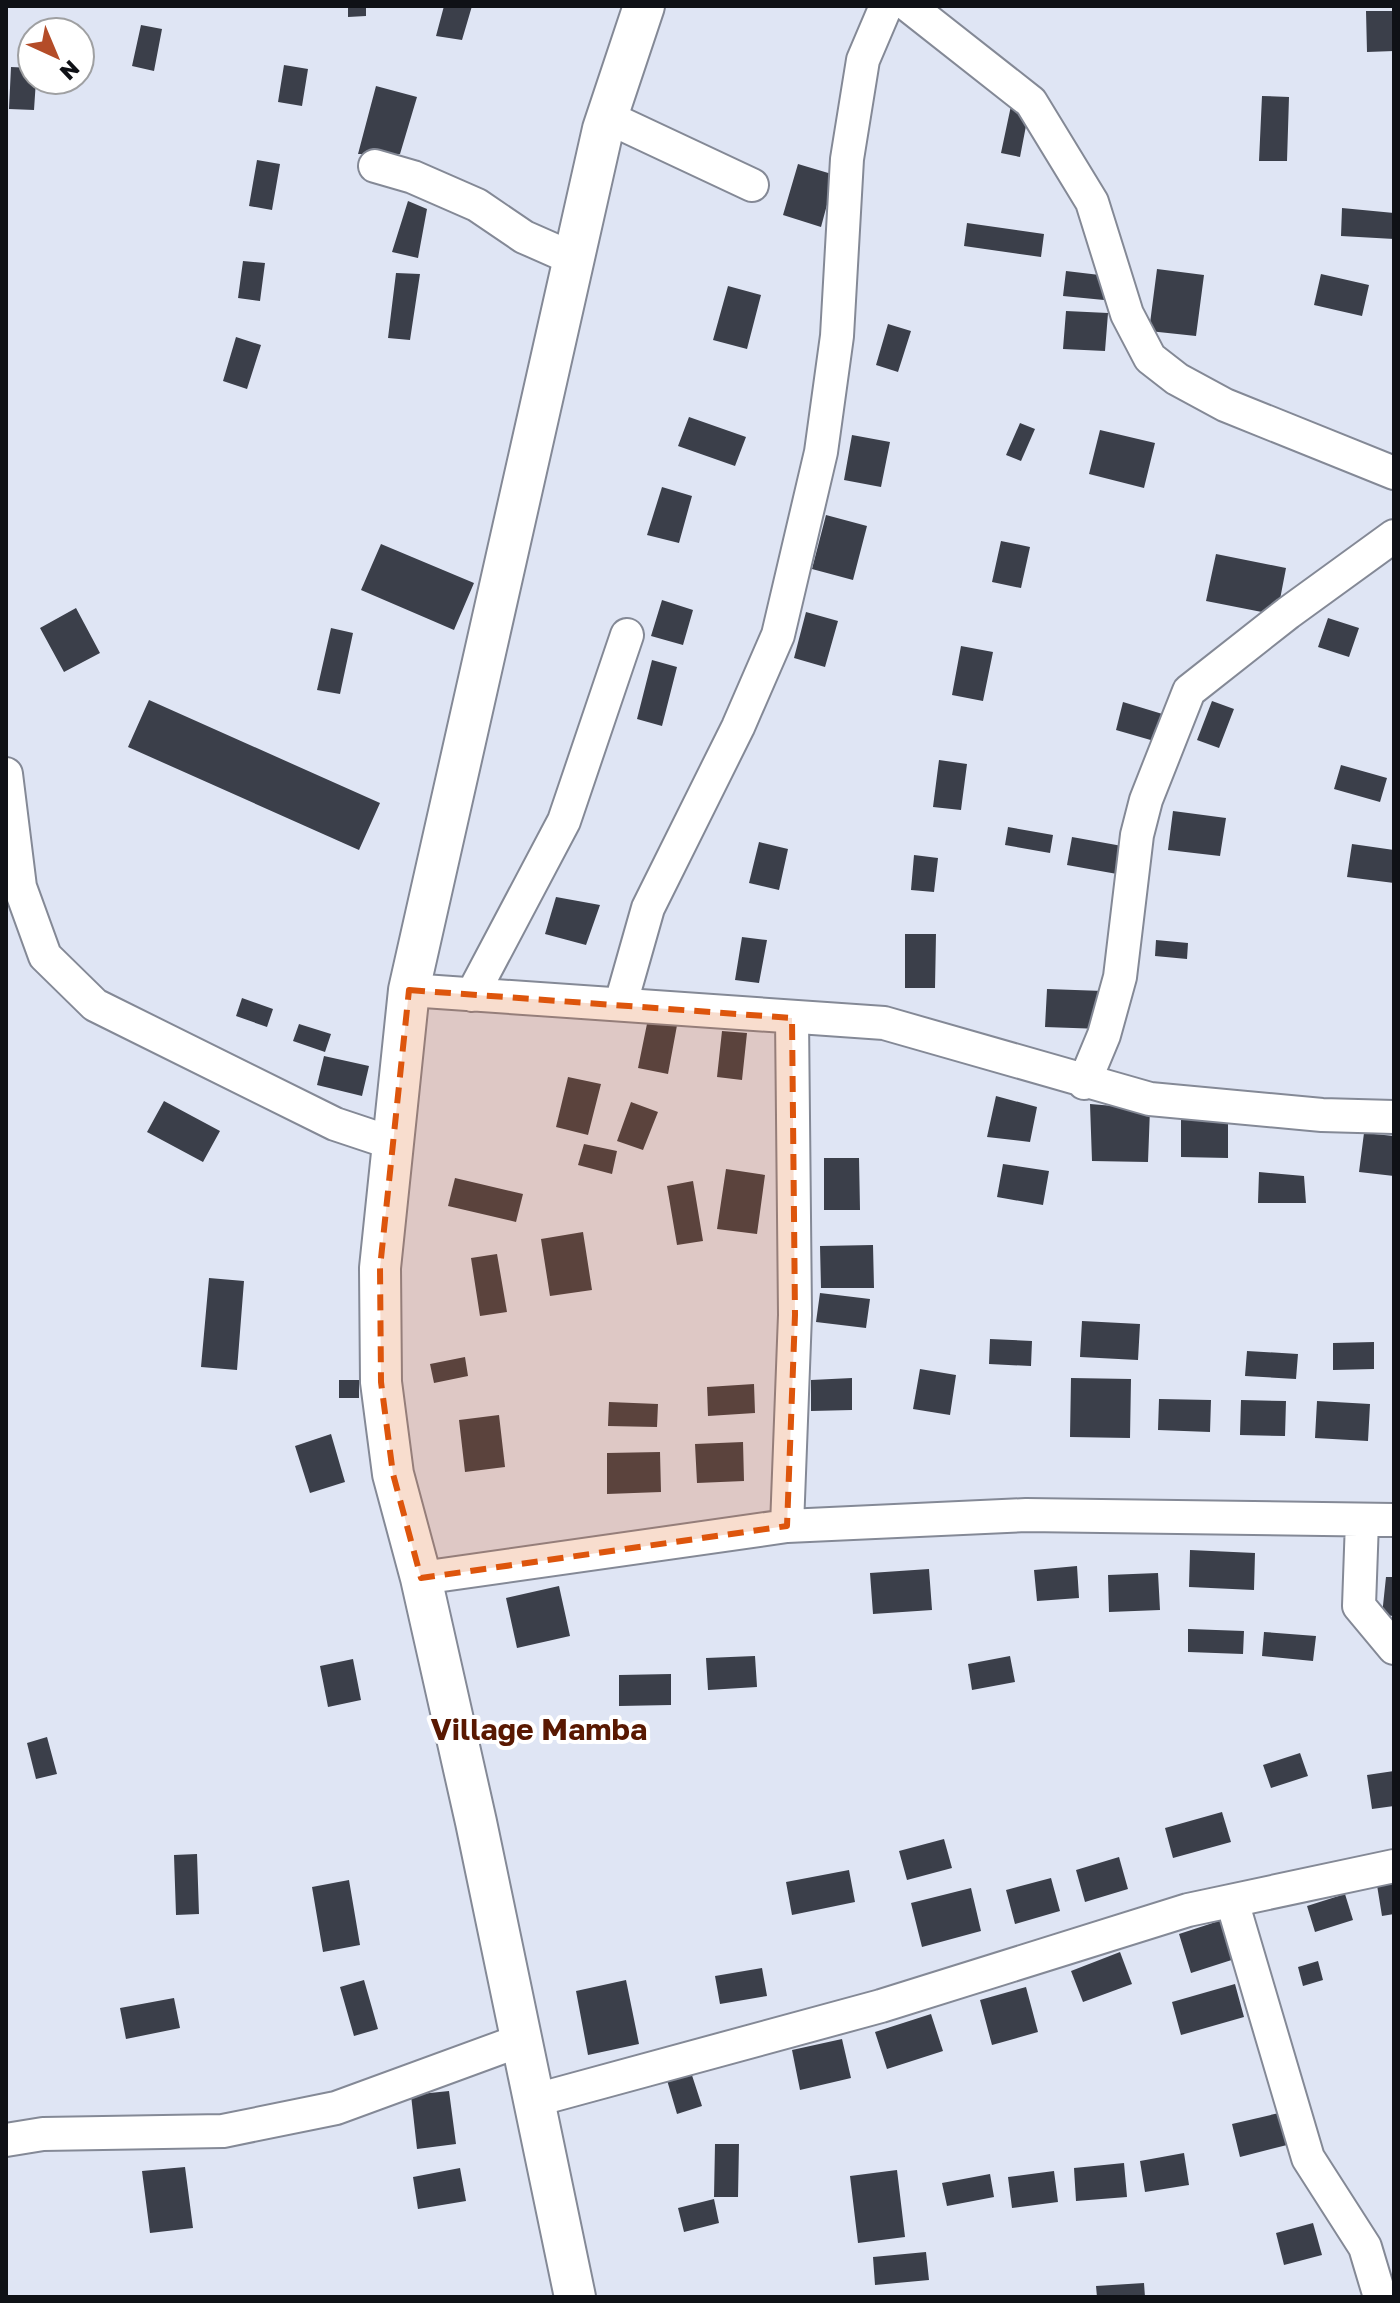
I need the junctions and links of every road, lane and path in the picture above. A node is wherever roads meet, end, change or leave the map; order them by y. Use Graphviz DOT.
graph roads {
  1 [pos="644,6"];
  2 [pos="886,6"];
  3 [pos="909,6"];
  4 [pos="607,117"];
  5 [pos="375,166"];
  6 [pos="752,185"];
  7 [pos="574,259"];
  8 [pos="1394,473"];
  9 [pos="1394,536"];
  10 [pos="627,635"];
  11 [pos="6,774"];
  12 [pos="409,990"];
  13 [pos="472,995"];
  14 [pos="621,1003"];
  15 [pos="792,1018"];
  16 [pos="1084,1083"];
  17 [pos="1394,1117"];
  18 [pos="392,1143"];
  19 [pos="1394,1520"];
  20 [pos="1362,1521"];
  21 [pos="787,1526"];
  22 [pos="421,1578"];
  23 [pos="1394,1648"];
  24 [pos="1394,1866"];
  25 [pos="1232,1901"];
  26 [pos="519,2041"];
  27 [pos="532,2101"];
  28 [pos="6,2140"];
  29 [pos="1384,2286"];
  30 [pos="575,2297"];
  1 -- 4 [label="street"];
  2 -- 14 [label="street"];
  3 -- 8 [label="street"];
  4 -- 6 [label="street"];
  4 -- 7 [label="street"];
  5 -- 7 [label="street"];
  7 -- 12 [label="street"];
  9 -- 16 [label="street"];
  10 -- 13 [label="street"];
  11 -- 18 [label="street"];
  12 -- 13 [label="street"];
  12 -- 18 [label="street"];
  13 -- 14 [label="street"];
  14 -- 15 [label="street"];
  15 -- 16 [label="street"];
  15 -- 21 [label="street"];
  16 -- 17 [label="street"];
  18 -- 22 [label="street"];
  19 -- 20 [label="street"];
  20 -- 21 [label="street"];
  20 -- 23 [label="street"];
  21 -- 22 [label="street"];
  22 -- 26 [label="street"];
  24 -- 25 [label="street"];
  25 -- 27 [label="street"];
  25 -- 29 [label="street"];
  26 -- 27 [label="street"];
  26 -- 28 [label="street"];
  27 -- 30 [label="street"];
}
